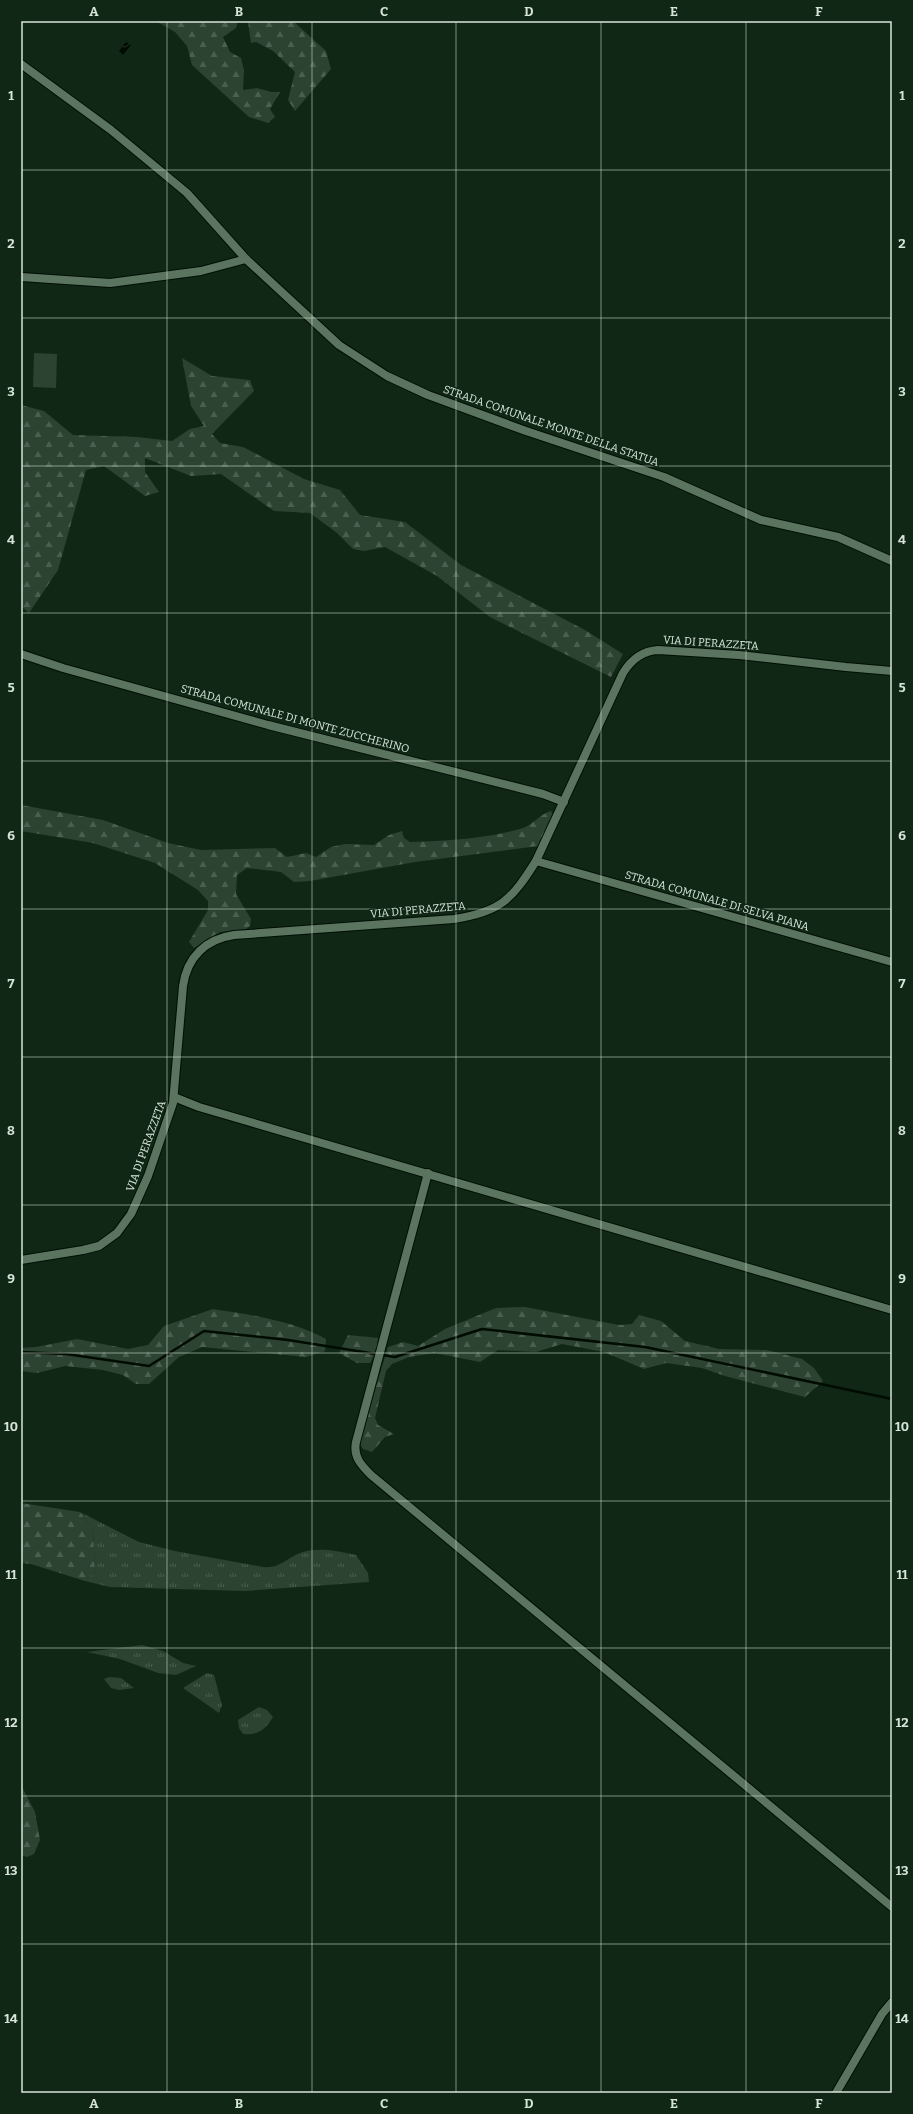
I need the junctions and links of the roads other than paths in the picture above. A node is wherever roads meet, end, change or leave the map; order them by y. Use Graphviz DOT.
graph roads {
  1 [pos="21,64"];
  2 [pos="246,259"];
  3 [pos="21,277"];
  4 [pos="892,561"];
  5 [pos="21,654"];
  6 [pos="892,671"];
  7 [pos="564,802"];
  8 [pos="536,861"];
  9 [pos="892,962"];
  10 [pos="174,1098"];
  11 [pos="428,1173"];
  12 [pos="21,1260"];
  13 [pos="892,1310"];
  14 [pos="892,1907"];
  15 [pos="892,2002"];
  16 [pos="836,2093"];
  1 -- 2 [label="street, STRADA COMUNALE MONTE DELLA STATUA"];
  2 -- 3 [label="street"];
  2 -- 4 [label="street, STRADA COMUNALE MONTE DELLA STATUA"];
  5 -- 7 [label="street, STRADA COMUNALE DI MONTE ZUCCHERINO"];
  6 -- 7 [label="street, VIA DI PERAZZETA"];
  7 -- 8 [label="street, VIA DI PERAZZETA"];
  8 -- 9 [label="street, STRADA COMUNALE DI SELVA PIANA"];
  8 -- 10 [label="street, VIA DI PERAZZETA"];
  10 -- 11 [label="street"];
  10 -- 12 [label="street, VIA DI PERAZZETA"];
  11 -- 13 [label="street"];
  11 -- 14 [label="street"];
  15 -- 16 [label="street"];
}
